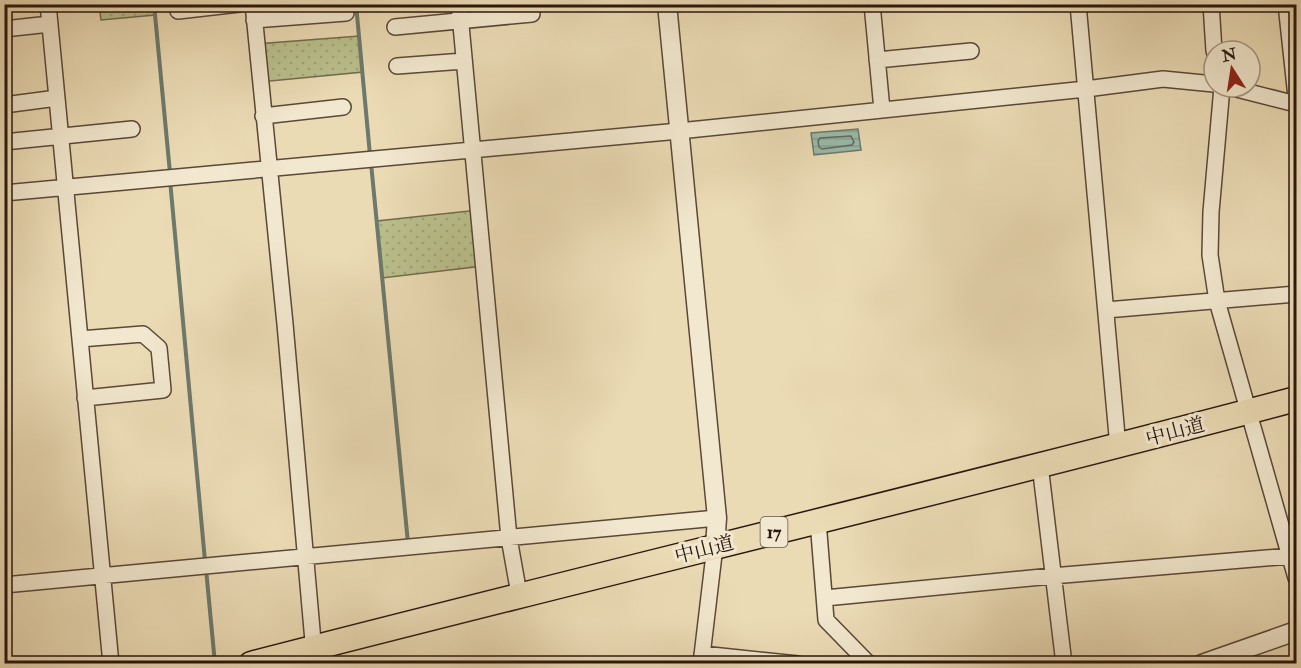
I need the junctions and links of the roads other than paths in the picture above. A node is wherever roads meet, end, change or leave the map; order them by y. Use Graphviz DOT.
graph roads {
  1 [pos="48,4"];
  2 [pos="238,4"];
  3 [pos="459,4"];
  4 [pos="667,4"];
  5 [pos="1078,4"];
  6 [pos="1211,4"];
  7 [pos="1286,4"];
  8 [pos="877,5"];
  9 [pos="178,11"];
  10 [pos="253,12"];
  11 [pos="346,13"];
  12 [pos="532,14"];
  13 [pos="461,22"];
  14 [pos="50,24"];
  15 [pos="395,27"];
  16 [pos="4,29"];
  17 [pos="1213,39"];
  18 [pos="971,51"];
  19 [pos="877,60"];
  20 [pos="464,61"];
  21 [pos="397,66"];
  22 [pos="1202,83"];
  23 [pos="1086,89"];
  24 [pos="1262,95"];
  25 [pos="1296,97"];
  26 [pos="57,98"];
  27 [pos="1221,99"];
  28 [pos="1296,104"];
  29 [pos="4,105"];
  30 [pos="343,107"];
  31 [pos="882,110"];
  32 [pos="263,116"];
  33 [pos="132,129"];
  34 [pos="679,131"];
  35 [pos="61,136"];
  36 [pos="4,142"];
  37 [pos="472,150"];
  38 [pos="270,169"];
  39 [pos="65,186"];
  40 [pos="4,193"];
  41 [pos="1296,294"];
  42 [pos="1217,301"];
  43 [pos="1106,310"];
  44 [pos="80,339"];
  45 [pos="85,398"];
  46 [pos="1296,399"];
  47 [pos="1248,412"];
  48 [pos="1118,447"];
  49 [pos="1040,465"];
  50 [pos="717,518"];
  51 [pos="818,521"];
  52 [pos="509,538"];
  53 [pos="714,546"];
  54 [pos="306,556"];
  55 [pos="1290,556"];
  56 [pos="102,576"];
  57 [pos="1052,576"];
  58 [pos="1296,578"];
  59 [pos="4,585"];
  60 [pos="519,594"];
  61 [pos="825,598"];
  62 [pos="1296,632"];
  63 [pos="314,655"];
  64 [pos="702,659"];
  65 [pos="111,663"];
  66 [pos="251,663"];
  67 [pos="798,663"];
  68 [pos="869,663"];
  69 [pos="1064,663"];
  70 [pos="1202,663"];
  1 -- 14 [label="street"];
  2 -- 9 [label="street"];
  3 -- 13 [label="street"];
  4 -- 34 [label="street"];
  5 -- 23 [label="street"];
  6 -- 17 [label="street"];
  7 -- 25 [label="street"];
  8 -- 19 [label="street"];
  10 -- 11 [label="street"];
  10 -- 32 [label="street"];
  12 -- 13 [label="street"];
  13 -- 15 [label="street"];
  13 -- 20 [label="street"];
  14 -- 16 [label="street"];
  14 -- 26 [label="street"];
  18 -- 19 [label="street"];
  19 -- 31 [label="street"];
  20 -- 21 [label="street"];
  20 -- 37 [label="street"];
  22 -- 23 [label="street"];
  23 -- 31 [label="street"];
  23 -- 43 [label="street"];
  24 -- 28 [label="street"];
  26 -- 29 [label="street"];
  26 -- 35 [label="street"];
  27 -- 42 [label="street"];
  30 -- 32 [label="street"];
  31 -- 34 [label="street"];
  32 -- 38 [label="street"];
  33 -- 35 [label="street"];
  34 -- 37 [label="street"];
  34 -- 50 [label="street"];
  35 -- 36 [label="street"];
  35 -- 39 [label="street"];
  37 -- 38 [label="street"];
  37 -- 52 [label="street"];
  38 -- 39 [label="street"];
  38 -- 54 [label="street"];
  39 -- 40 [label="street"];
  39 -- 44 [label="street"];
  41 -- 42 [label="street"];
  42 -- 43 [label="street"];
  42 -- 47 [label="street"];
  43 -- 48 [label="street"];
  44 -- 45 [label="street"];
  44 -- 45 [label="street"];
  45 -- 56 [label="street"];
  46 -- 47 [label="highway, 中山道 / 17"];
  47 -- 48 [label="highway, 中山道 / 17"];
  47 -- 55 [label="street"];
  48 -- 49 [label="highway, 中山道 / 17"];
  49 -- 51 [label="highway, 中山道 / 17"];
  49 -- 57 [label="street"];
  50 -- 52 [label="street"];
  50 -- 53 [label="street"];
  51 -- 53 [label="highway, 中山道 / 17"];
  51 -- 61 [label="street"];
  52 -- 54 [label="street"];
  52 -- 60 [label="street"];
  53 -- 60 [label="highway, 中山道 / 17"];
  53 -- 64 [label="street"];
  54 -- 56 [label="street"];
  54 -- 63 [label="street"];
  55 -- 57 [label="street"];
  55 -- 58 [label="street"];
  56 -- 59 [label="street"];
  56 -- 65 [label="street"];
  57 -- 61 [label="street"];
  57 -- 69 [label="street"];
  60 -- 63 [label="highway, 中山道 / 17"];
  61 -- 68 [label="street"];
  62 -- 70 [label="street"];
  63 -- 66 [label="highway, 中山道 / 17"];
  64 -- 67 [label="street"];
}
